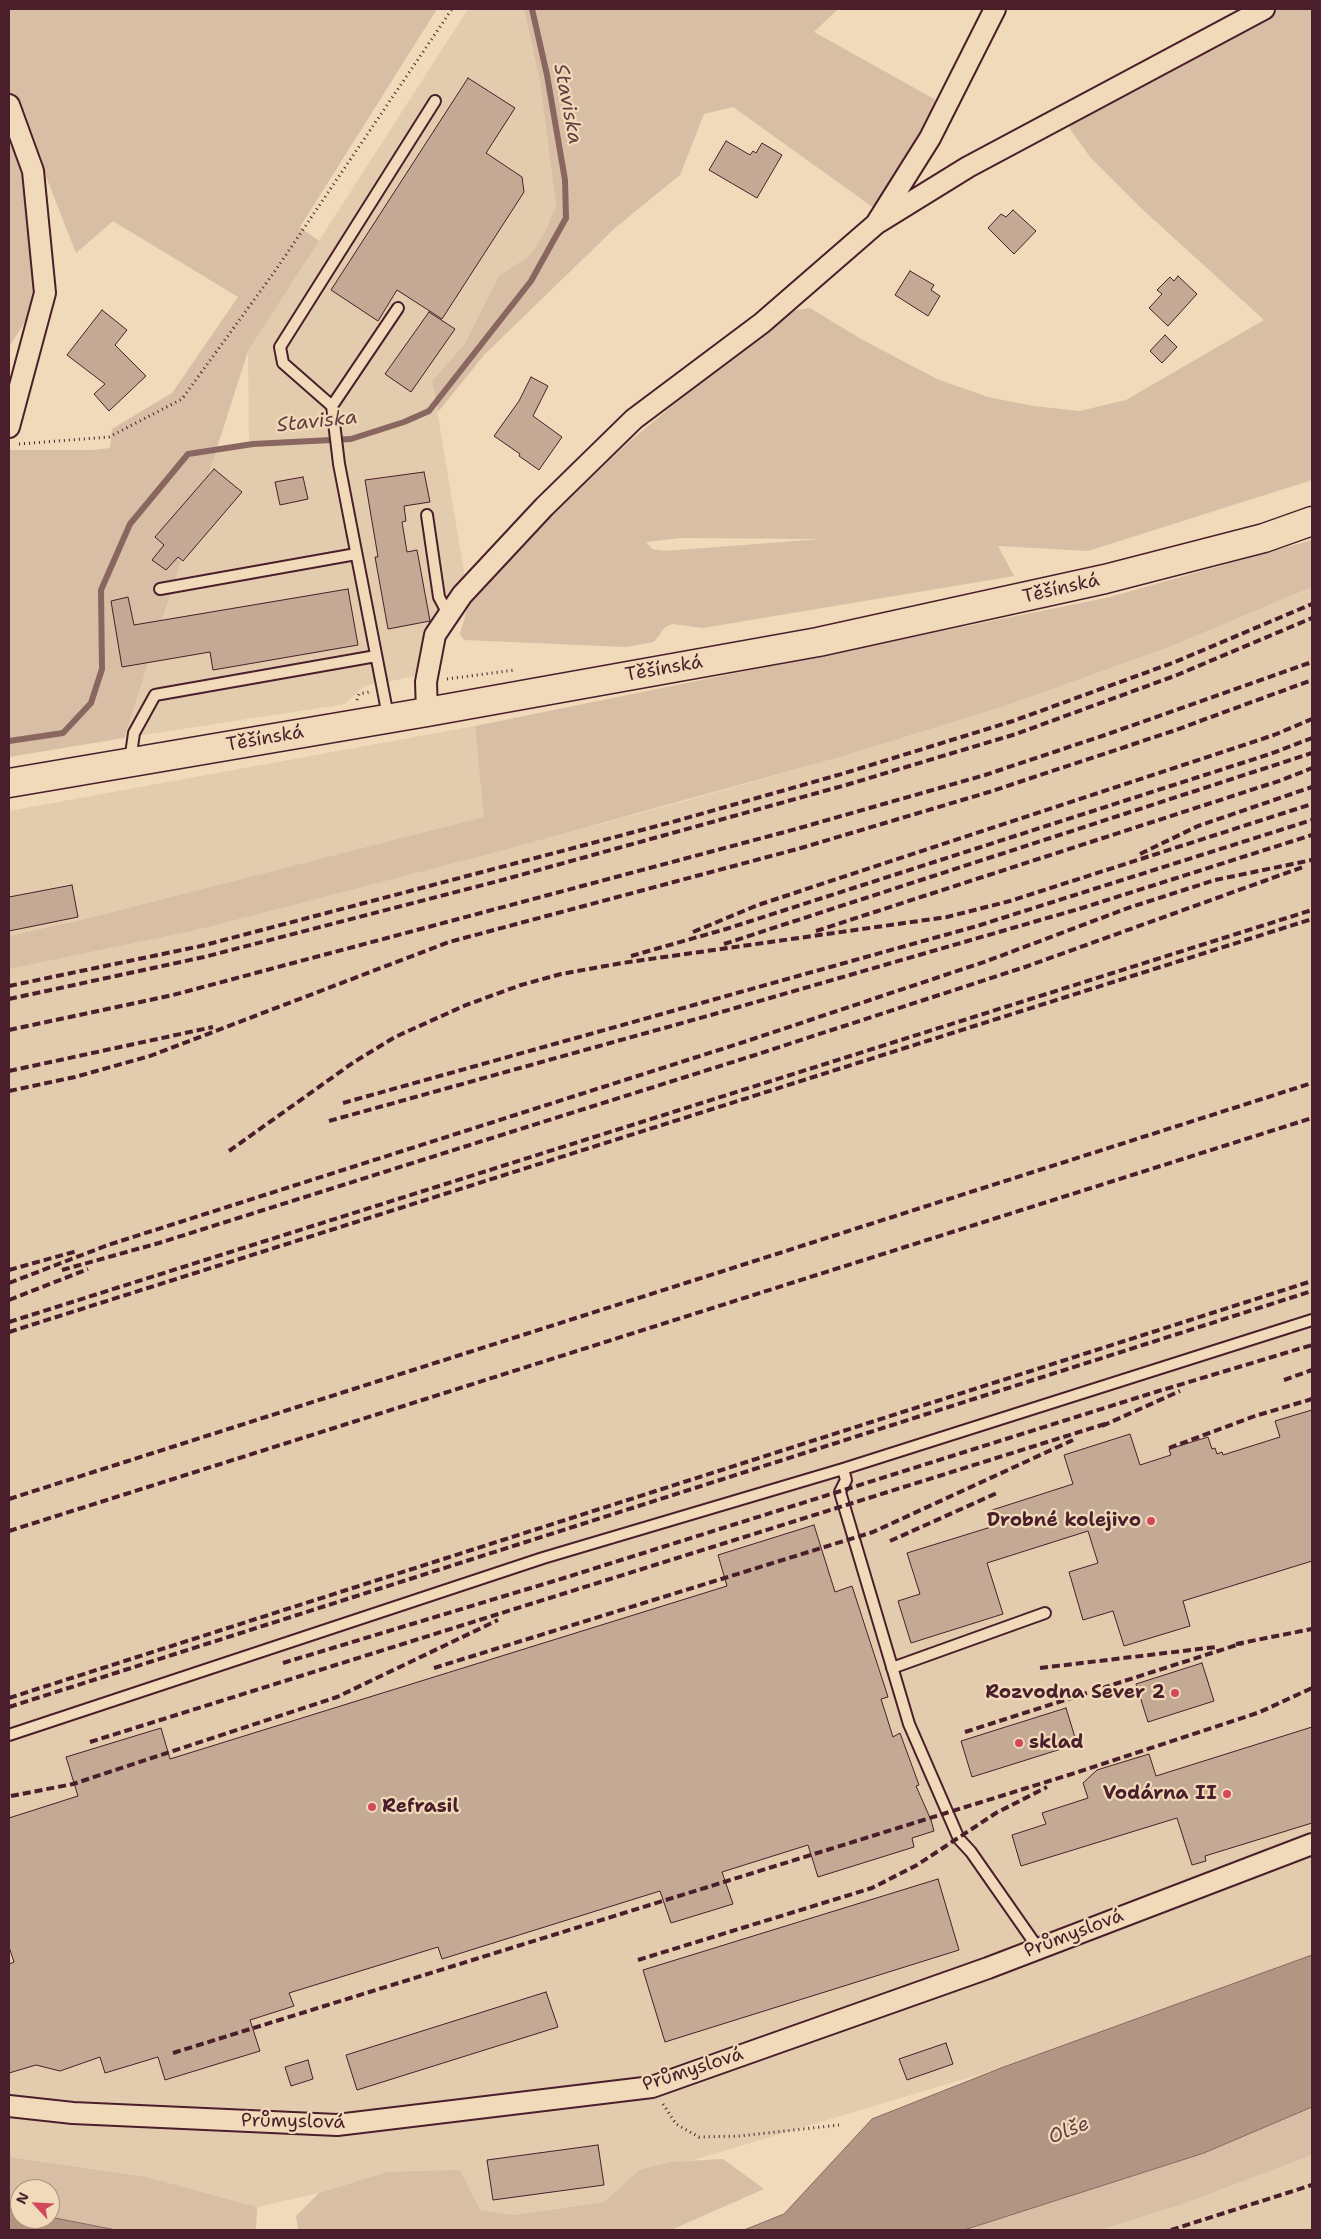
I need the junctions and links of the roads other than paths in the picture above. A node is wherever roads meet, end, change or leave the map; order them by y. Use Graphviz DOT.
graph roads {
  1 [pos="995,9"];
  2 [pos="1264,9"];
  3 [pos="435,101"];
  4 [pos="9,105"];
  5 [pos="876,224"];
  6 [pos="398,308"];
  7 [pos="332,406"];
  8 [pos="13,435"];
  9 [pos="427,515"];
  10 [pos="1312,521"];
  11 [pos="356,554"];
  12 [pos="160,589"];
  13 [pos="448,614"];
  14 [pos="376,656"];
  15 [pos="427,712"];
  16 [pos="388,718"];
  17 [pos="130,762"];
  18 [pos="9,783"];
  19 [pos="1312,1320"];
  20 [pos="843,1469"];
  21 [pos="1045,1613"];
  22 [pos="892,1668"];
  23 [pos="9,1735"];
  24 [pos="1312,1844"];
  25 [pos="1038,1948"];
  26 [pos="9,2106"];
  1 -- 5 [label="street"];
  2 -- 5 [label="street"];
  3 -- 7 [label="lane"];
  4 -- 8 [label="street"];
  5 -- 13 [label="street"];
  6 -- 7 [label="lane"];
  7 -- 11 [label="lane"];
  9 -- 13 [label="lane"];
  10 -- 15 [label="main road, Těšínská"];
  11 -- 12 [label="lane"];
  11 -- 14 [label="lane"];
  13 -- 15 [label="street"];
  14 -- 16 [label="lane"];
  14 -- 17 [label="lane"];
  15 -- 16 [label="main road, Těšínská"];
  16 -- 17 [label="main road, Těšínská"];
  17 -- 18 [label="main road, Těšínská"];
  19 -- 20 [label="lane"];
  20 -- 22 [label="lane"];
  20 -- 23 [label="lane"];
  21 -- 22 [label="lane"];
  22 -- 25 [label="lane"];
  24 -- 25 [label="street, Průmyslová"];
  25 -- 26 [label="street, Průmyslová"];
}
